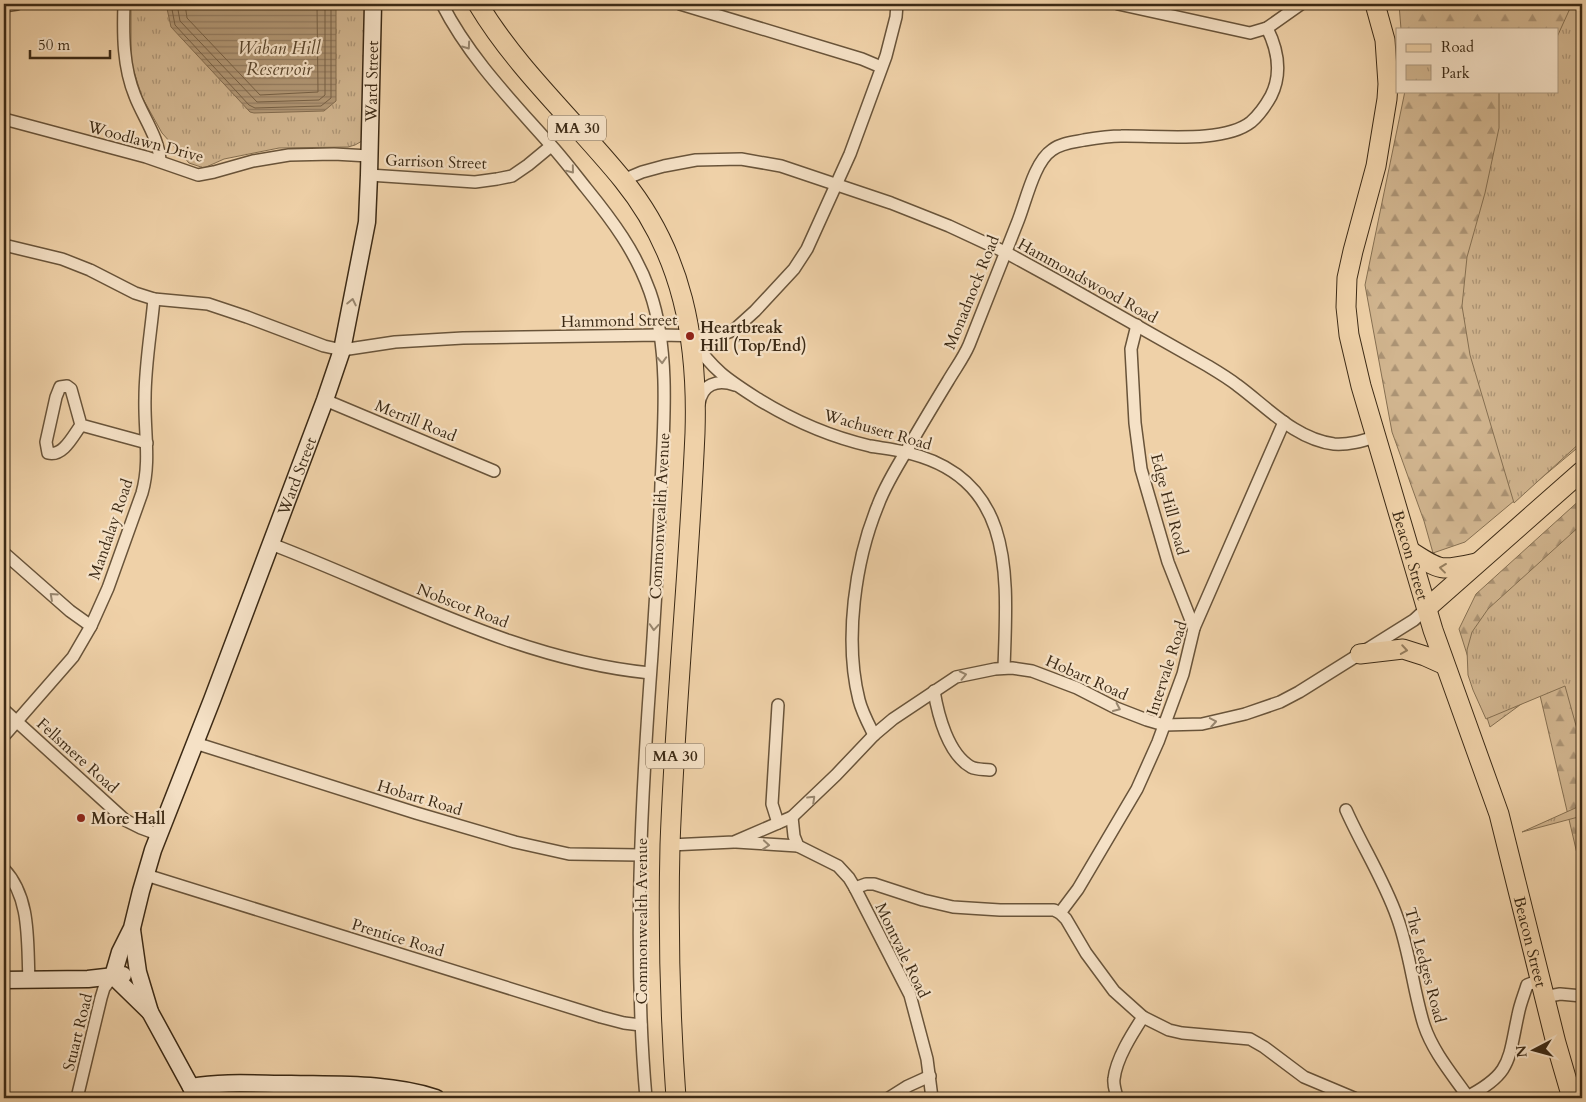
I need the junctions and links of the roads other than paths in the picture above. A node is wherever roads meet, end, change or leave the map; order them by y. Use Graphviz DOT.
graph roads {
  1 [pos="17,4"];
  2 [pos="124,4"];
  3 [pos="373,4"];
  4 [pos="442,4"];
  5 [pos="478,4"];
  6 [pos="680,4"];
  7 [pos="897,4"];
  8 [pos="1118,4"];
  9 [pos="1301,4"];
  10 [pos="1376,4"];
  11 [pos="4,6"];
  12 [pos="1267,28"];
  13 [pos="881,67"];
  14 [pos="4,119"];
  15 [pos="552,146"];
  16 [pos="370,156"];
  17 [pos="160,161"];
  18 [pos="370,175"];
  19 [pos="622,180"];
  20 [pos="837,185"];
  21 [pos="4,245"];
  22 [pos="1005,252"];
  23 [pos="154,299"];
  24 [pos="1137,325"];
  25 [pos="660,335"];
  26 [pos="690,336"];
  27 [pos="342,350"];
  28 [pos="740,387"];
  29 [pos="325,400"];
  30 [pos="1284,422"];
  31 [pos="81,425"];
  32 [pos="695,433"];
  33 [pos="1375,437"];
  34 [pos="147,443"];
  35 [pos="906,452"];
  36 [pos="494,471"];
  37 [pos="1582,471"];
  38 [pos="271,544"];
  39 [pos="1410,551"];
  40 [pos="4,552"];
  41 [pos="1480,563"];
  42 [pos="1427,608"];
  43 [pos="91,626"];
  44 [pos="1194,628"];
  45 [pos="1360,654"];
  46 [pos="1445,665"];
  47 [pos="1004,668"];
  48 [pos="650,673"];
  49 [pos="934,691"];
  50 [pos="778,705"];
  51 [pos="4,710"];
  52 [pos="17,722"];
  53 [pos="1164,725"];
  54 [pos="874,735"];
  55 [pos="4,736"];
  56 [pos="195,743"];
  57 [pos="990,770"];
  58 [pos="1346,810"];
  59 [pos="792,817"];
  60 [pos="778,823"];
  61 [pos="160,835"];
  62 [pos="734,842"];
  63 [pos="670,845"];
  64 [pos="798,846"];
  65 [pos="640,855"];
  66 [pos="4,869"];
  67 [pos="146,875"];
  68 [pos="855,888"];
  69 [pos="1060,913"];
  70 [pos="132,928"];
  71 [pos="138,972"];
  72 [pos="112,976"];
  73 [pos="29,979"];
  74 [pos="4,980"];
  75 [pos="1542,988"];
  76 [pos="1582,996"];
  77 [pos="150,1012"];
  78 [pos="1143,1018"];
  79 [pos="641,1024"];
  80 [pos="930,1076"];
  81 [pos="194,1093"];
  82 [pos="77,1098"];
  83 [pos="436,1098"];
  84 [pos="646,1098"];
  85 [pos="676,1098"];
  86 [pos="889,1098"];
  87 [pos="932,1098"];
  88 [pos="1117,1098"];
  89 [pos="1354,1098"];
  90 [pos="1467,1098"];
  91 [pos="1572,1098"];
  1 -- 11 [label="street"];
  2 -- 17 [label="street"];
  3 -- 16 [label="street, Ward Street"];
  4 -- 15 [label="street, Commonwealth Avenue, one-way"];
  5 -- 19 [label="main road, Commonwealth Avenue / MA 30"];
  6 -- 13 [label="street"];
  7 -- 13 [label="street, Hammond Street"];
  8 -- 12 [label="street"];
  9 -- 12 [label="street"];
  10 -- 33 [label="main road, Beacon Street"];
  12 -- 22 [label="street, Monadnock Road"];
  13 -- 20 [label="street, Hammond Street"];
  14 -- 17 [label="street, Woodlawn Drive"];
  15 -- 18 [label="street, Garrison Street"];
  15 -- 25 [label="street, Commonwealth Avenue, one-way"];
  16 -- 17 [label="street, Woodlawn Drive"];
  16 -- 18 [label="street, Ward Street"];
  27 -- 18 [label="street, Ward Street, one-way"];
  19 -- 20 [label="street, Hammondswood Road"];
  19 -- 26 [label="main road, Commonwealth Avenue / MA 30"];
  20 -- 22 [label="street, Hammondswood Road"];
  20 -- 26 [label="street, Hammond Street"];
  21 -- 23 [label="street"];
  22 -- 24 [label="street, Hammondswood Road"];
  22 -- 35 [label="street, Monadnock Road"];
  23 -- 27 [label="street"];
  23 -- 34 [label="street, Mandalay Road"];
  24 -- 30 [label="street, Hammondswood Road"];
  24 -- 44 [label="street, Edge Hill Road"];
  25 -- 26 [label="street, Hammond Street"];
  25 -- 27 [label="street, Hammond Street"];
  25 -- 48 [label="street, Commonwealth Avenue, one-way"];
  26 -- 28 [label="street, Wachusett Road"];
  26 -- 32 [label="main road, Commonwealth Avenue / MA 30"];
  27 -- 29 [label="street, Ward Street"];
  28 -- 32 [label="street, Wachusett Road"];
  28 -- 35 [label="street, Wachusett Road"];
  29 -- 36 [label="street, Merrill Road"];
  29 -- 38 [label="street, Ward Street"];
  30 -- 33 [label="street, Hammondswood Road"];
  30 -- 44 [label="street, Intervale Road"];
  31 -- 31 [label="street"];
  31 -- 34 [label="street"];
  32 -- 63 [label="main road, Commonwealth Avenue / MA 30"];
  33 -- 39 [label="main road, Beacon Street"];
  34 -- 43 [label="street, Mandalay Road"];
  35 -- 47 [label="street, Wachusett Road"];
  35 -- 54 [label="street, Monadnock Road"];
  37 -- 41 [label="main road"];
  38 -- 48 [label="street, Nobscot Road"];
  38 -- 56 [label="street, Ward Street"];
  41 -- 39 [label="main road, one-way"];
  39 -- 42 [label="main road, Beacon Street"];
  43 -- 40 [label="street, one-way"];
  41 -- 42 [label="main road"];
  42 -- 45 [label="street, Hobart Road"];
  42 -- 46 [label="main road, Beacon Street"];
  43 -- 52 [label="street, Mandalay Road"];
  44 -- 53 [label="street, Intervale Road"];
  45 -- 46 [label="main road, one-way"];
  53 -- 45 [label="street, Hobart Road, one-way"];
  46 -- 75 [label="main road, Beacon Street"];
  49 -- 47 [label="street, Hobart Road, one-way"];
  47 -- 53 [label="street, Hobart Road, one-way"];
  48 -- 65 [label="street, Commonwealth Avenue"];
  49 -- 54 [label="street, Hobart Road"];
  49 -- 57 [label="street"];
  50 -- 60 [label="street"];
  51 -- 52 [label="street, Fellsmere Road"];
  52 -- 55 [label="street, Mandalay Road"];
  52 -- 61 [label="street, Fellsmere Road"];
  53 -- 69 [label="street, Intervale Road"];
  59 -- 54 [label="street, Hobart Road, one-way"];
  56 -- 61 [label="street, Ward Street"];
  56 -- 65 [label="street, Hobart Road"];
  58 -- 90 [label="street, The Ledges Road"];
  59 -- 60 [label="street, Hobart Road"];
  59 -- 64 [label="street"];
  60 -- 62 [label="street, Hobart Road"];
  61 -- 67 [label="street, Ward Street"];
  62 -- 63 [label="street, Hobart Road"];
  62 -- 64 [label="street, Montvale Road, one-way"];
  63 -- 85 [label="main road, Commonwealth Avenue / MA 30"];
  64 -- 68 [label="street, Montvale Road"];
  65 -- 79 [label="street, Commonwealth Avenue"];
  66 -- 73 [label="street"];
  67 -- 70 [label="street, Ward Street"];
  67 -- 79 [label="street, Prentice Road"];
  68 -- 69 [label="street"];
  68 -- 80 [label="street, Montvale Road"];
  69 -- 78 [label="street"];
  70 -- 71 [label="street, Ward Street"];
  70 -- 72 [label="street, Ward Street"];
  71 -- 72 [label="street"];
  71 -- 77 [label="street, Ward Street"];
  72 -- 73 [label="street"];
  72 -- 77 [label="street, Ward Street"];
  72 -- 82 [label="street, Stuart Road"];
  73 -- 74 [label="street"];
  75 -- 76 [label="street"];
  75 -- 90 [label="street"];
  75 -- 91 [label="main road, Beacon Street"];
  77 -- 81 [label="street, Ward Street"];
  78 -- 88 [label="street"];
  78 -- 89 [label="street"];
  79 -- 84 [label="street, Commonwealth Avenue"];
  80 -- 86 [label="street"];
  80 -- 87 [label="street, Montvale Road"];
  81 -- 83 [label="street"];
}
